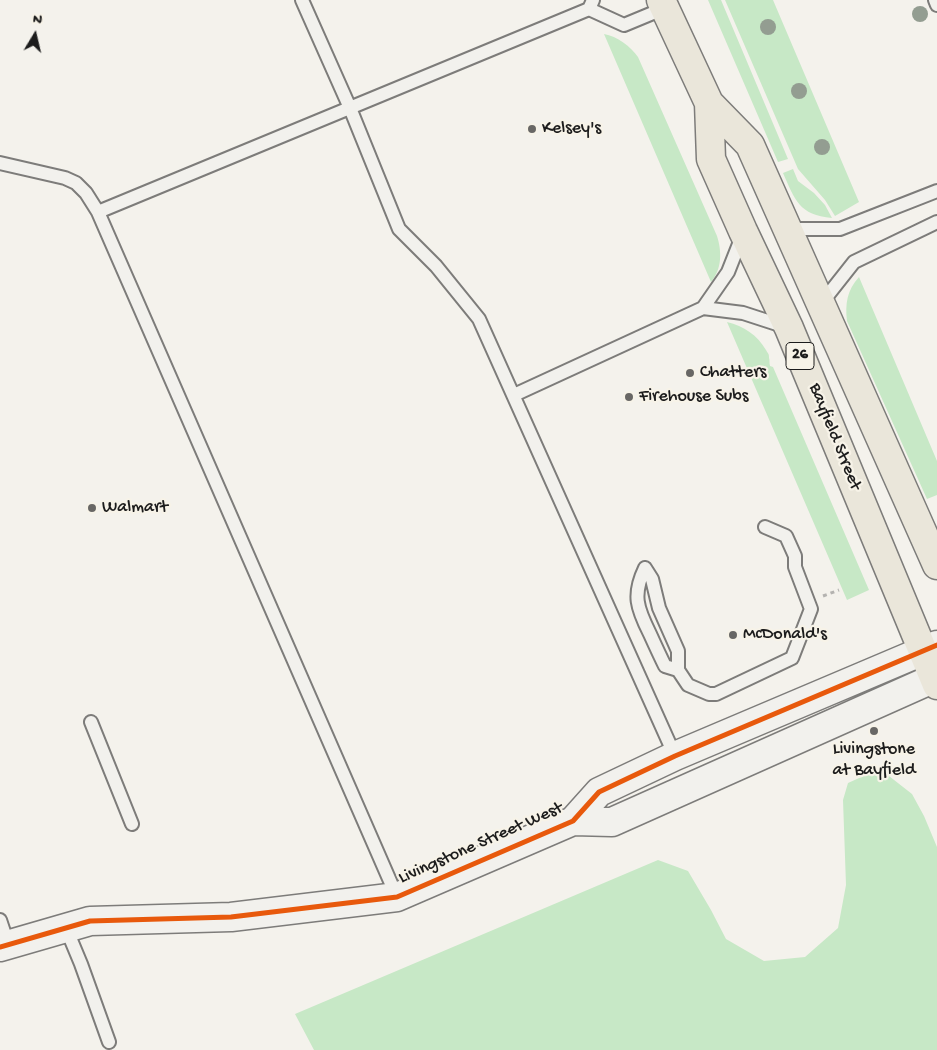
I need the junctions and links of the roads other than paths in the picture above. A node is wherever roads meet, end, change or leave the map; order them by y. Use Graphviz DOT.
graph roads {
  1 [pos="302,0"];
  2 [pos="935,0"];
  3 [pos="591,4"];
  4 [pos="663,4"];
  5 [pos="937,5"];
  6 [pos="708,103"];
  7 [pos="350,108"];
  8 [pos="0,163"];
  9 [pos="937,191"];
  10 [pos="98,212"];
  11 [pos="937,222"];
  12 [pos="786,228"];
  13 [pos="743,231"];
  14 [pos="820,305"];
  15 [pos="703,308"];
  16 [pos="789,328"];
  17 [pos="514,395"];
  18 [pos="765,527"];
  19 [pos="937,565"];
  20 [pos="930,648"];
  21 [pos="678,670"];
  22 [pos="936,680"];
  23 [pos="91,722"];
  24 [pos="676,756"];
  25 [pos="573,821"];
  26 [pos="132,824"];
  27 [pos="397,897"];
  28 [pos="66,928"];
  29 [pos="3,937"];
  30 [pos="109,1042"];
  1 -- 7 [label="lane"];
  2 -- 5 [label="lane"];
  3 -- 4 [label="lane"];
  3 -- 7 [label="lane"];
  4 -- 6 [label="main road, Bayfield Street / 26"];
  6 -- 12 [label="main road, Bayfield Street / 26"];
  6 -- 13 [label="main road, Bayfield Street / 26"];
  7 -- 10 [label="lane"];
  7 -- 17 [label="lane"];
  8 -- 10 [label="lane"];
  9 -- 12 [label="lane"];
  10 -- 27 [label="lane"];
  11 -- 14 [label="lane"];
  12 -- 14 [label="main road, Bayfield Street / 26"];
  13 -- 15 [label="lane"];
  13 -- 16 [label="main road, Bayfield Street / 26"];
  14 -- 19 [label="main road, Bayfield Street / 26"];
  15 -- 16 [label="lane"];
  15 -- 17 [label="lane"];
  16 -- 20 [label="main road, Bayfield Street / 26"];
  17 -- 24 [label="lane"];
  18 -- 21 [label="lane"];
  20 -- 22 [label="main road, Bayfield Street / 26"];
  20 -- 24 [label="street, Livingstone Street West"];
  21 -- 21 [label="lane"];
  22 -- 25 [label="street, Livingstone Street West"];
  23 -- 26 [label="lane"];
  24 -- 25 [label="street, Livingstone Street West"];
  25 -- 27 [label="street, Livingstone Street West"];
  27 -- 28 [label="street, Livingstone Street West"];
  28 -- 29 [label="street, Livingstone Street West"];
  28 -- 30 [label="lane"];
}
